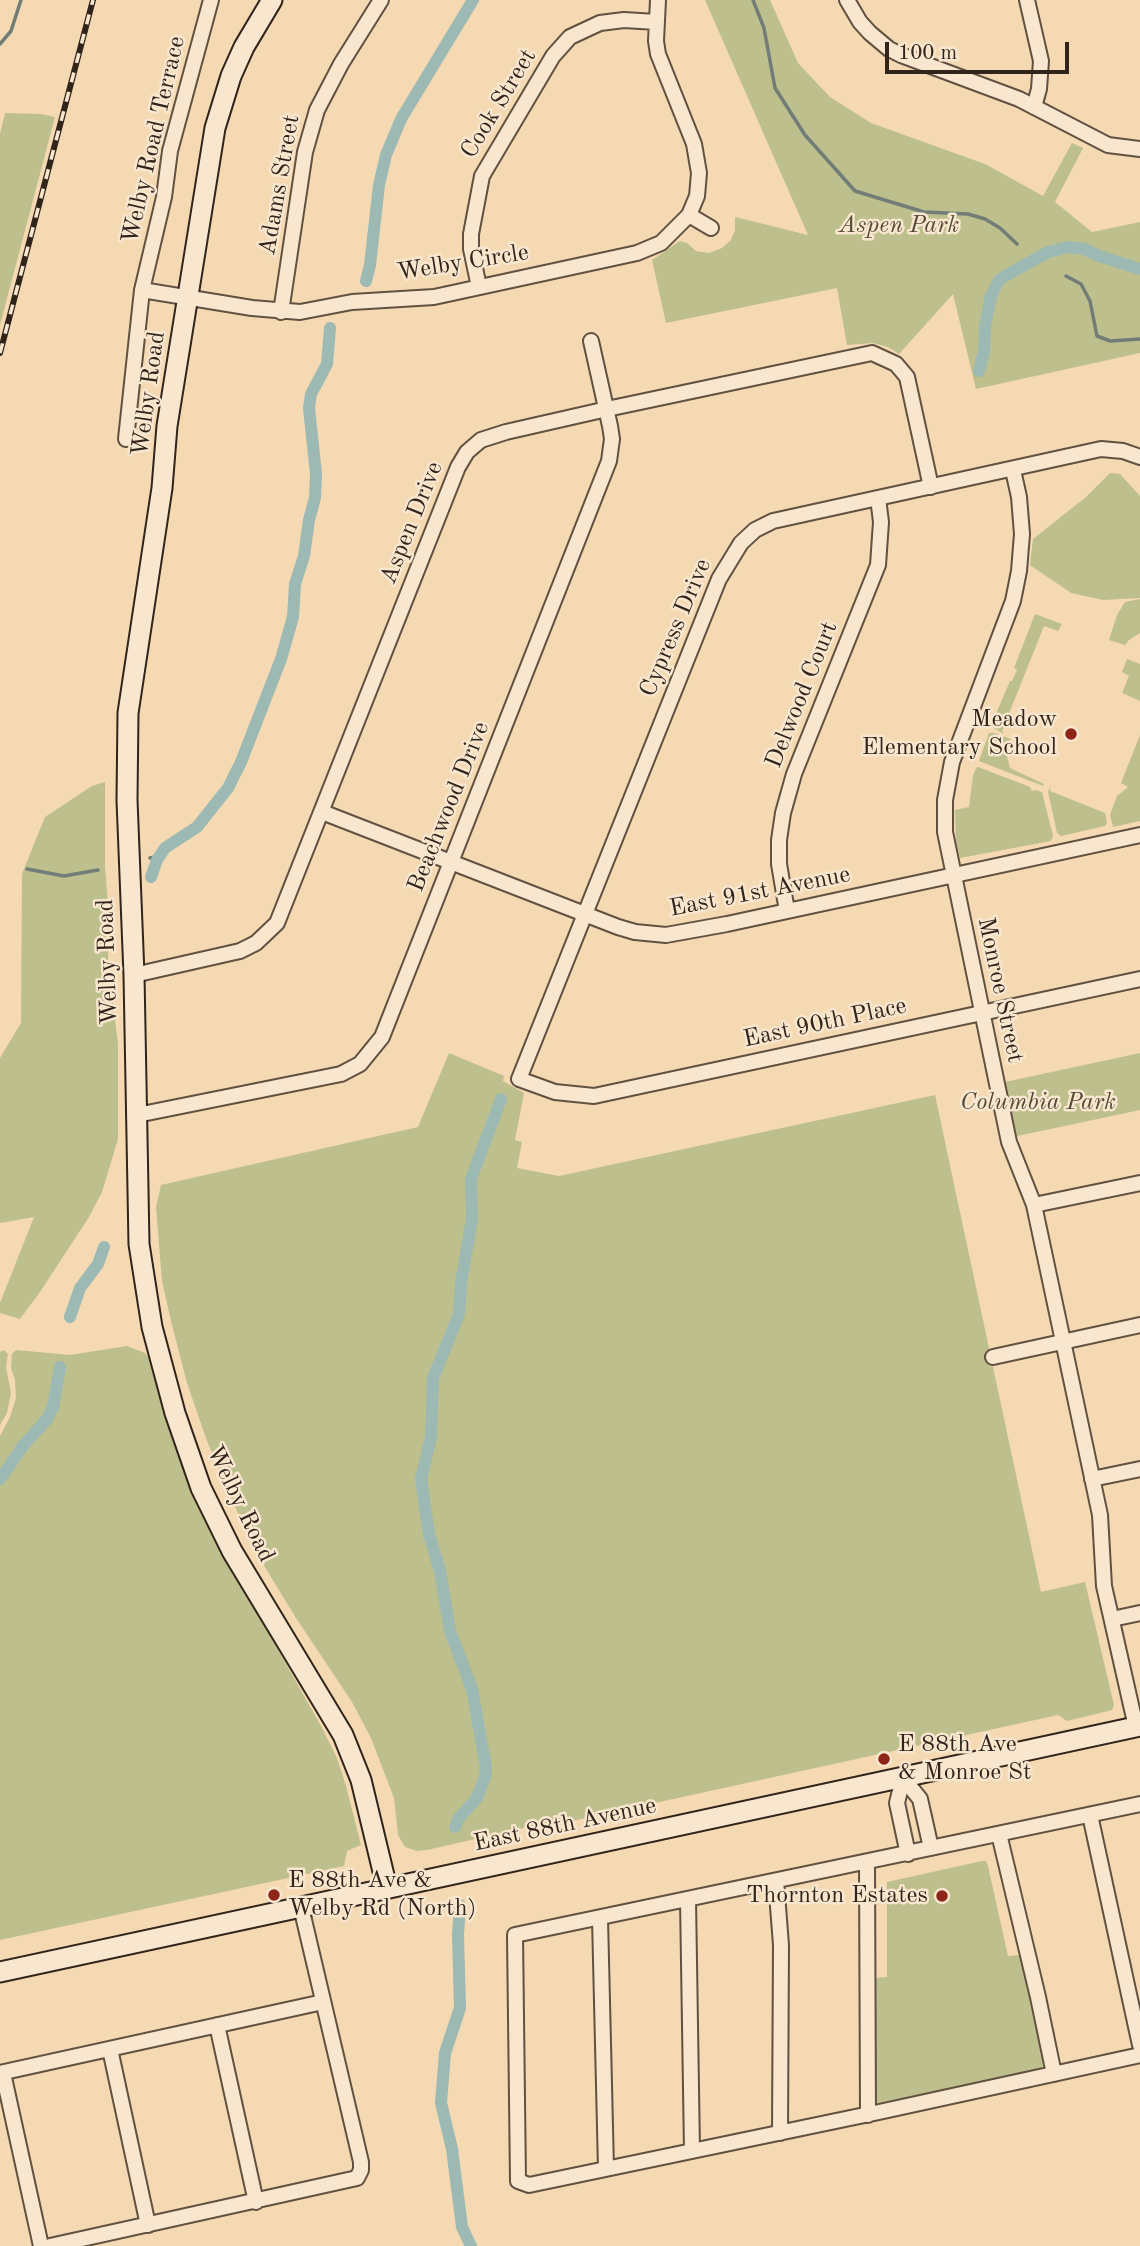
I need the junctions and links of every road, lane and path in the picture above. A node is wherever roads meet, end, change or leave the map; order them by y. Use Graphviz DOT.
graph roads {
  1 [pos="211,0"];
  2 [pos="272,0"];
  3 [pos="381,0"];
  4 [pos="658,0"];
  5 [pos="847,0"];
  6 [pos="1027,0"];
  7 [pos="656,22"];
  8 [pos="1034,107"];
  9 [pos="1140,149"];
  10 [pos="689,215"];
  11 [pos="711,228"];
  12 [pos="479,287"];
  13 [pos="142,290"];
  14 [pos="188,297"];
  15 [pos="281,312"];
  16 [pos="591,341"];
  17 [pos="607,409"];
  18 [pos="126,439"];
  19 [pos="1140,457"];
  20 [pos="1013,470"];
  21 [pos="931,487"];
  22 [pos="878,498"];
  23 [pos="322,812"];
  24 [pos="1140,835"];
  25 [pos="453,862"];
  26 [pos="953,876"];
  27 [pos="787,911"];
  28 [pos="585,916"];
  29 [pos="134,975"];
  30 [pos="1140,979"];
  31 [pos="981,1013"];
  32 [pos="519,1079"];
  33 [pos="137,1115"];
  34 [pos="1140,1182"];
  35 [pos="1034,1205"];
  36 [pos="1140,1325"];
  37 [pos="1062,1342"];
  38 [pos="993,1357"];
  39 [pos="1140,1469"];
  40 [pos="1092,1479"];
  41 [pos="1140,1613"];
  42 [pos="1112,1619"];
  43 [pos="1138,1727"];
  44 [pos="903,1778"];
  45 [pos="1140,1804"];
  46 [pos="1090,1815"];
  47 [pos="999,1834"];
  48 [pos="931,1847"];
  49 [pos="908,1854"];
  50 [pos="867,1862"];
  51 [pos="776,1881"];
  52 [pos="387,1888"];
  53 [pos="688,1899"];
  54 [pos="301,1907"];
  55 [pos="600,1917"];
  56 [pos="0,1972"];
  57 [pos="323,2002"];
  58 [pos="217,2025"];
  59 [pos="1140,2045"];
  60 [pos="110,2049"];
  61 [pos="1140,2055"];
  62 [pos="1,2073"];
  63 [pos="1054,2074"];
  64 [pos="868,2115"];
  65 [pos="780,2133"];
  66 [pos="692,2151"];
  67 [pos="606,2169"];
  68 [pos="256,2202"];
  69 [pos="149,2225"];
  70 [pos="41,2246"];
  71 [pos="50,2246"];
  1 -- 13 [label="street, Welby Road Terrace"];
  2 -- 14 [label="street, Welby Road"];
  3 -- 15 [label="street, Adams Street"];
  4 -- 7 [label="street, Welby Circle"];
  5 -- 8 [label="street"];
  6 -- 8 [label="street"];
  7 -- 10 [label="street, Welby Circle"];
  7 -- 12 [label="street, Cook Street"];
  8 -- 9 [label="street"];
  10 -- 11 [label="street"];
  10 -- 12 [label="street, Welby Circle"];
  12 -- 15 [label="street, Welby Circle"];
  13 -- 14 [label="street"];
  13 -- 18 [label="street, Welby Road Terrace"];
  14 -- 15 [label="street, Welby Circle"];
  14 -- 29 [label="street, Welby Road"];
  16 -- 17 [label="street, Beachwood Drive"];
  17 -- 21 [label="street, Aspen Drive"];
  17 -- 23 [label="street, Aspen Drive"];
  17 -- 25 [label="street, Beachwood Drive"];
  19 -- 20 [label="street, Cypress Drive"];
  20 -- 21 [label="street, Cypress Drive"];
  20 -- 26 [label="street, Monroe Street"];
  21 -- 22 [label="street, Cypress Drive"];
  22 -- 27 [label="street, Delwood Court"];
  22 -- 28 [label="street, Cypress Drive"];
  23 -- 25 [label="street, East 91st Avenue"];
  23 -- 29 [label="street, Aspen Drive"];
  24 -- 26 [label="street, East 91st Avenue"];
  25 -- 28 [label="street, East 91st Avenue"];
  25 -- 33 [label="street, Beachwood Drive"];
  26 -- 27 [label="street, East 91st Avenue"];
  26 -- 31 [label="street, Monroe Street"];
  27 -- 28 [label="street, East 91st Avenue"];
  28 -- 32 [label="street, Cypress Drive"];
  29 -- 33 [label="street, Welby Road"];
  30 -- 31 [label="street, East 90th Place"];
  31 -- 32 [label="street, East 90th Place"];
  31 -- 35 [label="street, Monroe Street"];
  33 -- 52 [label="street, Welby Road"];
  34 -- 35 [label="street"];
  35 -- 37 [label="street, Monroe Street"];
  36 -- 37 [label="street"];
  37 -- 38 [label="street"];
  37 -- 40 [label="street, Monroe Street"];
  39 -- 40 [label="street"];
  40 -- 42 [label="street, Monroe Street"];
  41 -- 42 [label="street"];
  42 -- 43 [label="street, Monroe Street"];
  43 -- 44 [label="street, East 88th Avenue"];
  44 -- 48 [label="street"];
  44 -- 49 [label="street"];
  44 -- 52 [label="street, East 88th Avenue"];
  45 -- 46 [label="street"];
  46 -- 47 [label="street"];
  46 -- 59 [label="street"];
  47 -- 48 [label="street"];
  47 -- 63 [label="street"];
  48 -- 49 [label="street"];
  49 -- 50 [label="street"];
  50 -- 51 [label="street"];
  50 -- 64 [label="street"];
  51 -- 53 [label="street"];
  51 -- 65 [label="street"];
  52 -- 54 [label="street, East 88th Avenue"];
  53 -- 55 [label="street"];
  53 -- 66 [label="street"];
  54 -- 56 [label="street, East 88th Avenue"];
  54 -- 57 [label="street"];
  55 -- 67 [label="street"];
  55 -- 67 [label="street"];
  57 -- 58 [label="street"];
  57 -- 68 [label="street"];
  58 -- 60 [label="street"];
  58 -- 68 [label="street"];
  60 -- 62 [label="street"];
  60 -- 69 [label="street"];
  61 -- 63 [label="street"];
  62 -- 70 [label="street"];
  63 -- 64 [label="street"];
  64 -- 65 [label="street"];
  65 -- 66 [label="street"];
  66 -- 67 [label="street"];
  68 -- 69 [label="street"];
  69 -- 71 [label="street"];
}
